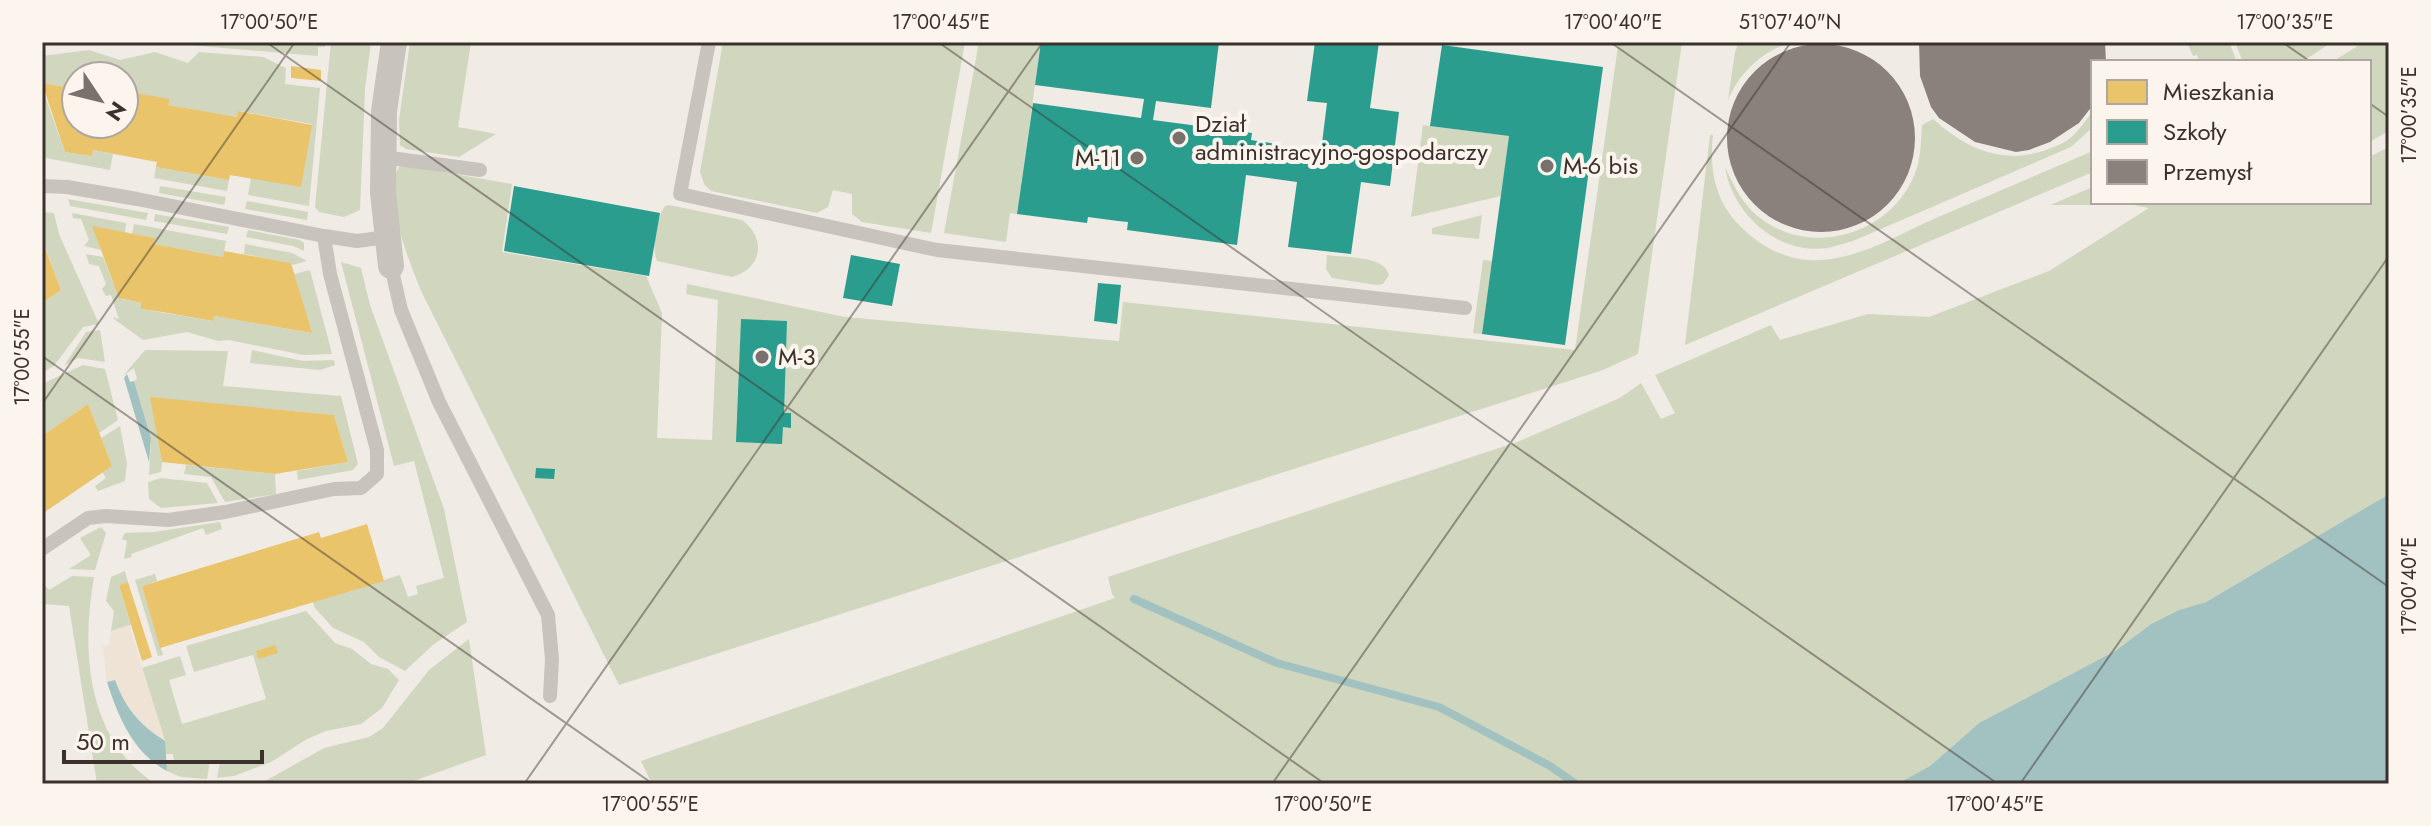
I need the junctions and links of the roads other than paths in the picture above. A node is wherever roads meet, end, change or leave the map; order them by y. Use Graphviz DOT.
graph roads {
  1 [pos="394,42"];
  2 [pos="709,42"];
  3 [pos="383,157"];
  4 [pos="480,170"];
  5 [pos="42,186"];
  6 [pos="324,236"];
  7 [pos="387,237"];
  8 [pos="391,266"];
  9 [pos="1465,308"];
  10 [pos="42,549"];
  11 [pos="550,696"];
  1 -- 3 [label="street"];
  2 -- 9 [label="lane"];
  3 -- 4 [label="lane"];
  3 -- 7 [label="street"];
  5 -- 6 [label="lane"];
  6 -- 7 [label="lane"];
  6 -- 10 [label="lane"];
  7 -- 8 [label="street"];
  8 -- 11 [label="lane"];
}
